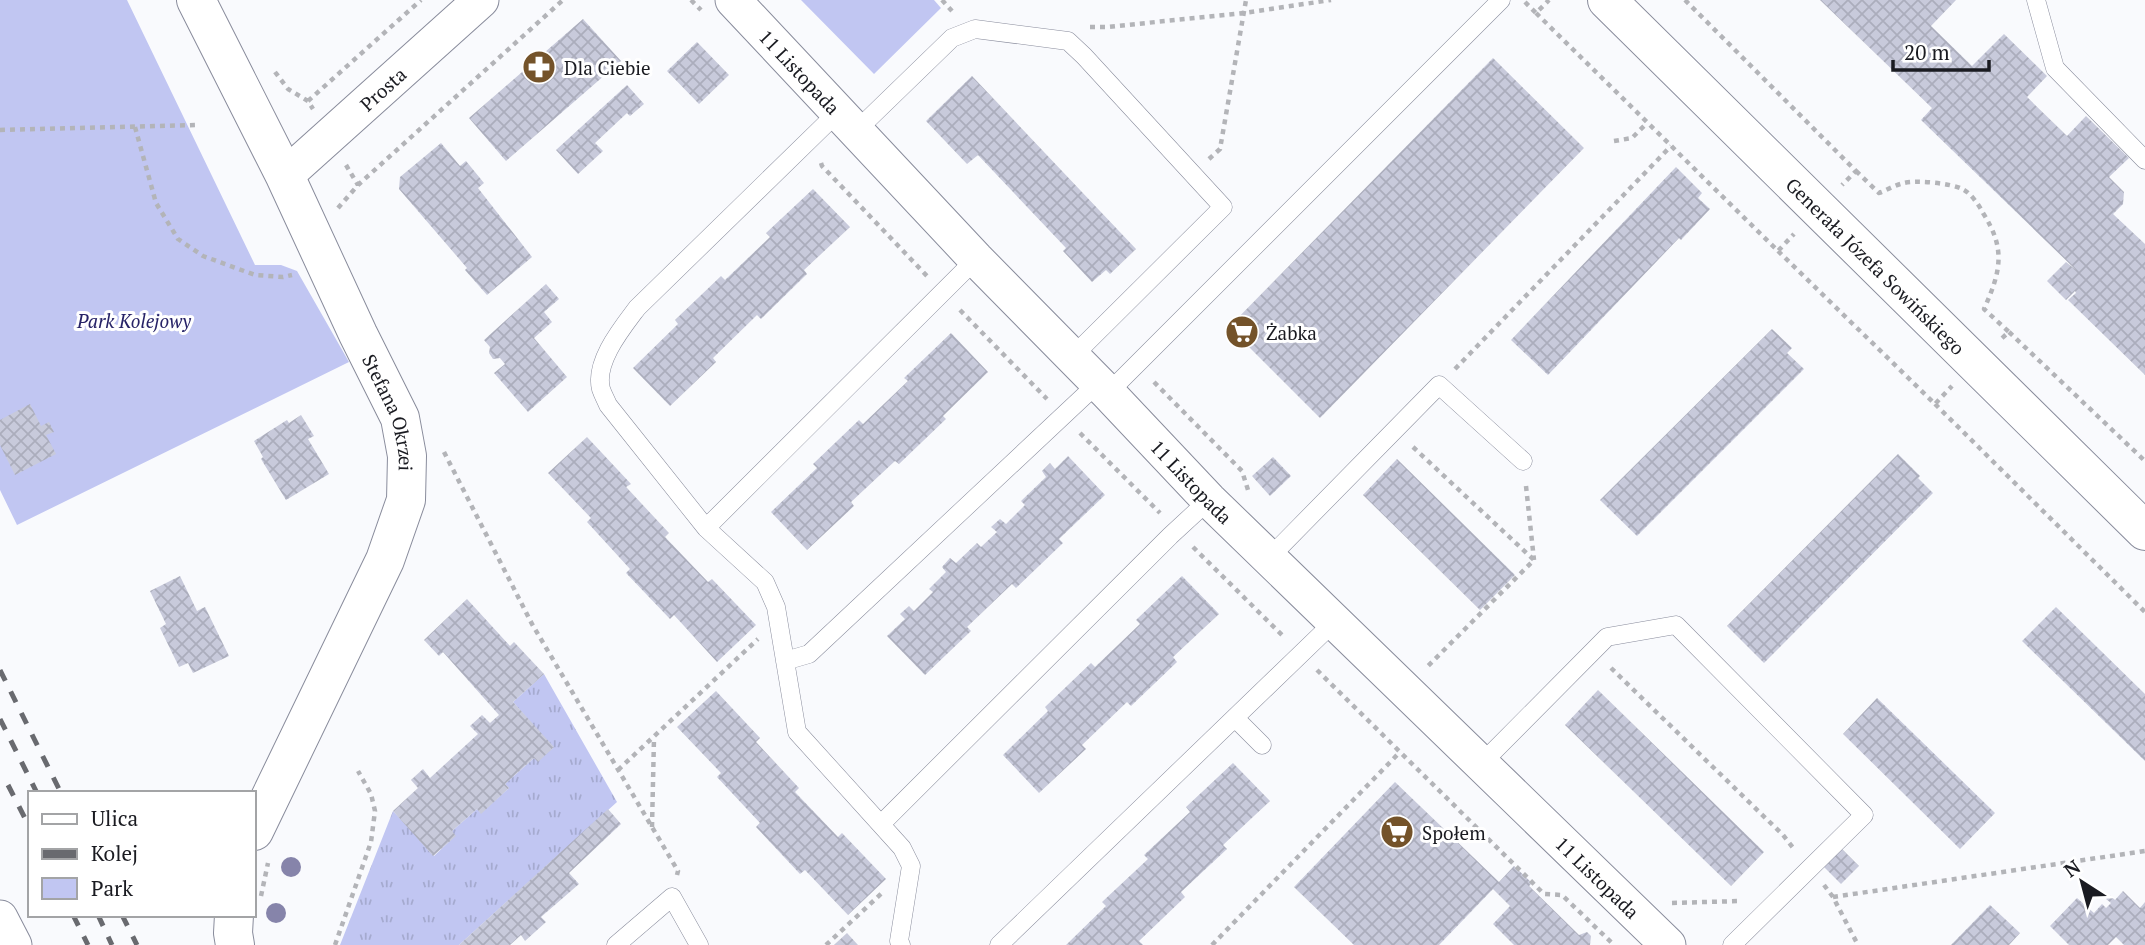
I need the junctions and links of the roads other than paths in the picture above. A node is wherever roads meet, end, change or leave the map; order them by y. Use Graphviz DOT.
graph roads {
  1 [pos="196,0"];
  2 [pos="481,0"];
  3 [pos="733,0"];
  4 [pos="1501,0"];
  5 [pos="2036,0"];
  6 [pos="1622,5"];
  7 [pos="847,121"];
  8 [pos="2145,160"];
  9 [pos="285,176"];
  10 [pos="976,259"];
  11 [pos="1072,357"];
  12 [pos="1103,388"];
  13 [pos="1523,461"];
  14 [pos="1209,500"];
  15 [pos="706,527"];
  16 [pos="2145,531"];
  17 [pos="1268,559"];
  18 [pos="1334,622"];
  19 [pos="785,661"];
  20 [pos="1235,718"];
  21 [pos="1262,745"];
  22 [pos="1481,764"];
  23 [pos="881,824"];
  24 [pos="256,827"];
  25 [pos="234,917"];
  26 [pos="0,918"];
  27 [pos="14,945"];
  28 [pos="235,945"];
  29 [pos="616,945"];
  30 [pos="699,945"];
  31 [pos="901,945"];
  32 [pos="999,945"];
  33 [pos="1668,945"];
  34 [pos="1732,945"];
  1 -- 9 [label="street, Stefana Okrzei"];
  2 -- 9 [label="street, Prosta"];
  3 -- 7 [label="street, 11 Listopada"];
  4 -- 12 [label="lane"];
  5 -- 8 [label="lane"];
  6 -- 16 [label="street, Generała Józefa Sowińskiego"];
  7 -- 10 [label="street, 11 Listopada"];
  7 -- 11 [label="lane"];
  7 -- 15 [label="lane"];
  9 -- 24 [label="street, Stefana Okrzei"];
  10 -- 11 [label="street, 11 Listopada"];
  10 -- 15 [label="lane"];
  11 -- 12 [label="street, 11 Listopada"];
  12 -- 14 [label="street, 11 Listopada"];
  12 -- 19 [label="lane"];
  13 -- 17 [label="lane"];
  14 -- 17 [label="street, 11 Listopada"];
  14 -- 23 [label="lane"];
  15 -- 19 [label="lane"];
  17 -- 18 [label="street, 11 Listopada"];
  18 -- 20 [label="lane"];
  18 -- 22 [label="street, 11 Listopada"];
  19 -- 23 [label="lane"];
  20 -- 21 [label="lane"];
  20 -- 32 [label="lane"];
  22 -- 33 [label="street, 11 Listopada"];
  22 -- 34 [label="lane"];
  23 -- 31 [label="lane"];
  25 -- 28 [label="street"];
  26 -- 27 [label="street"];
  29 -- 30 [label="lane"];
}
